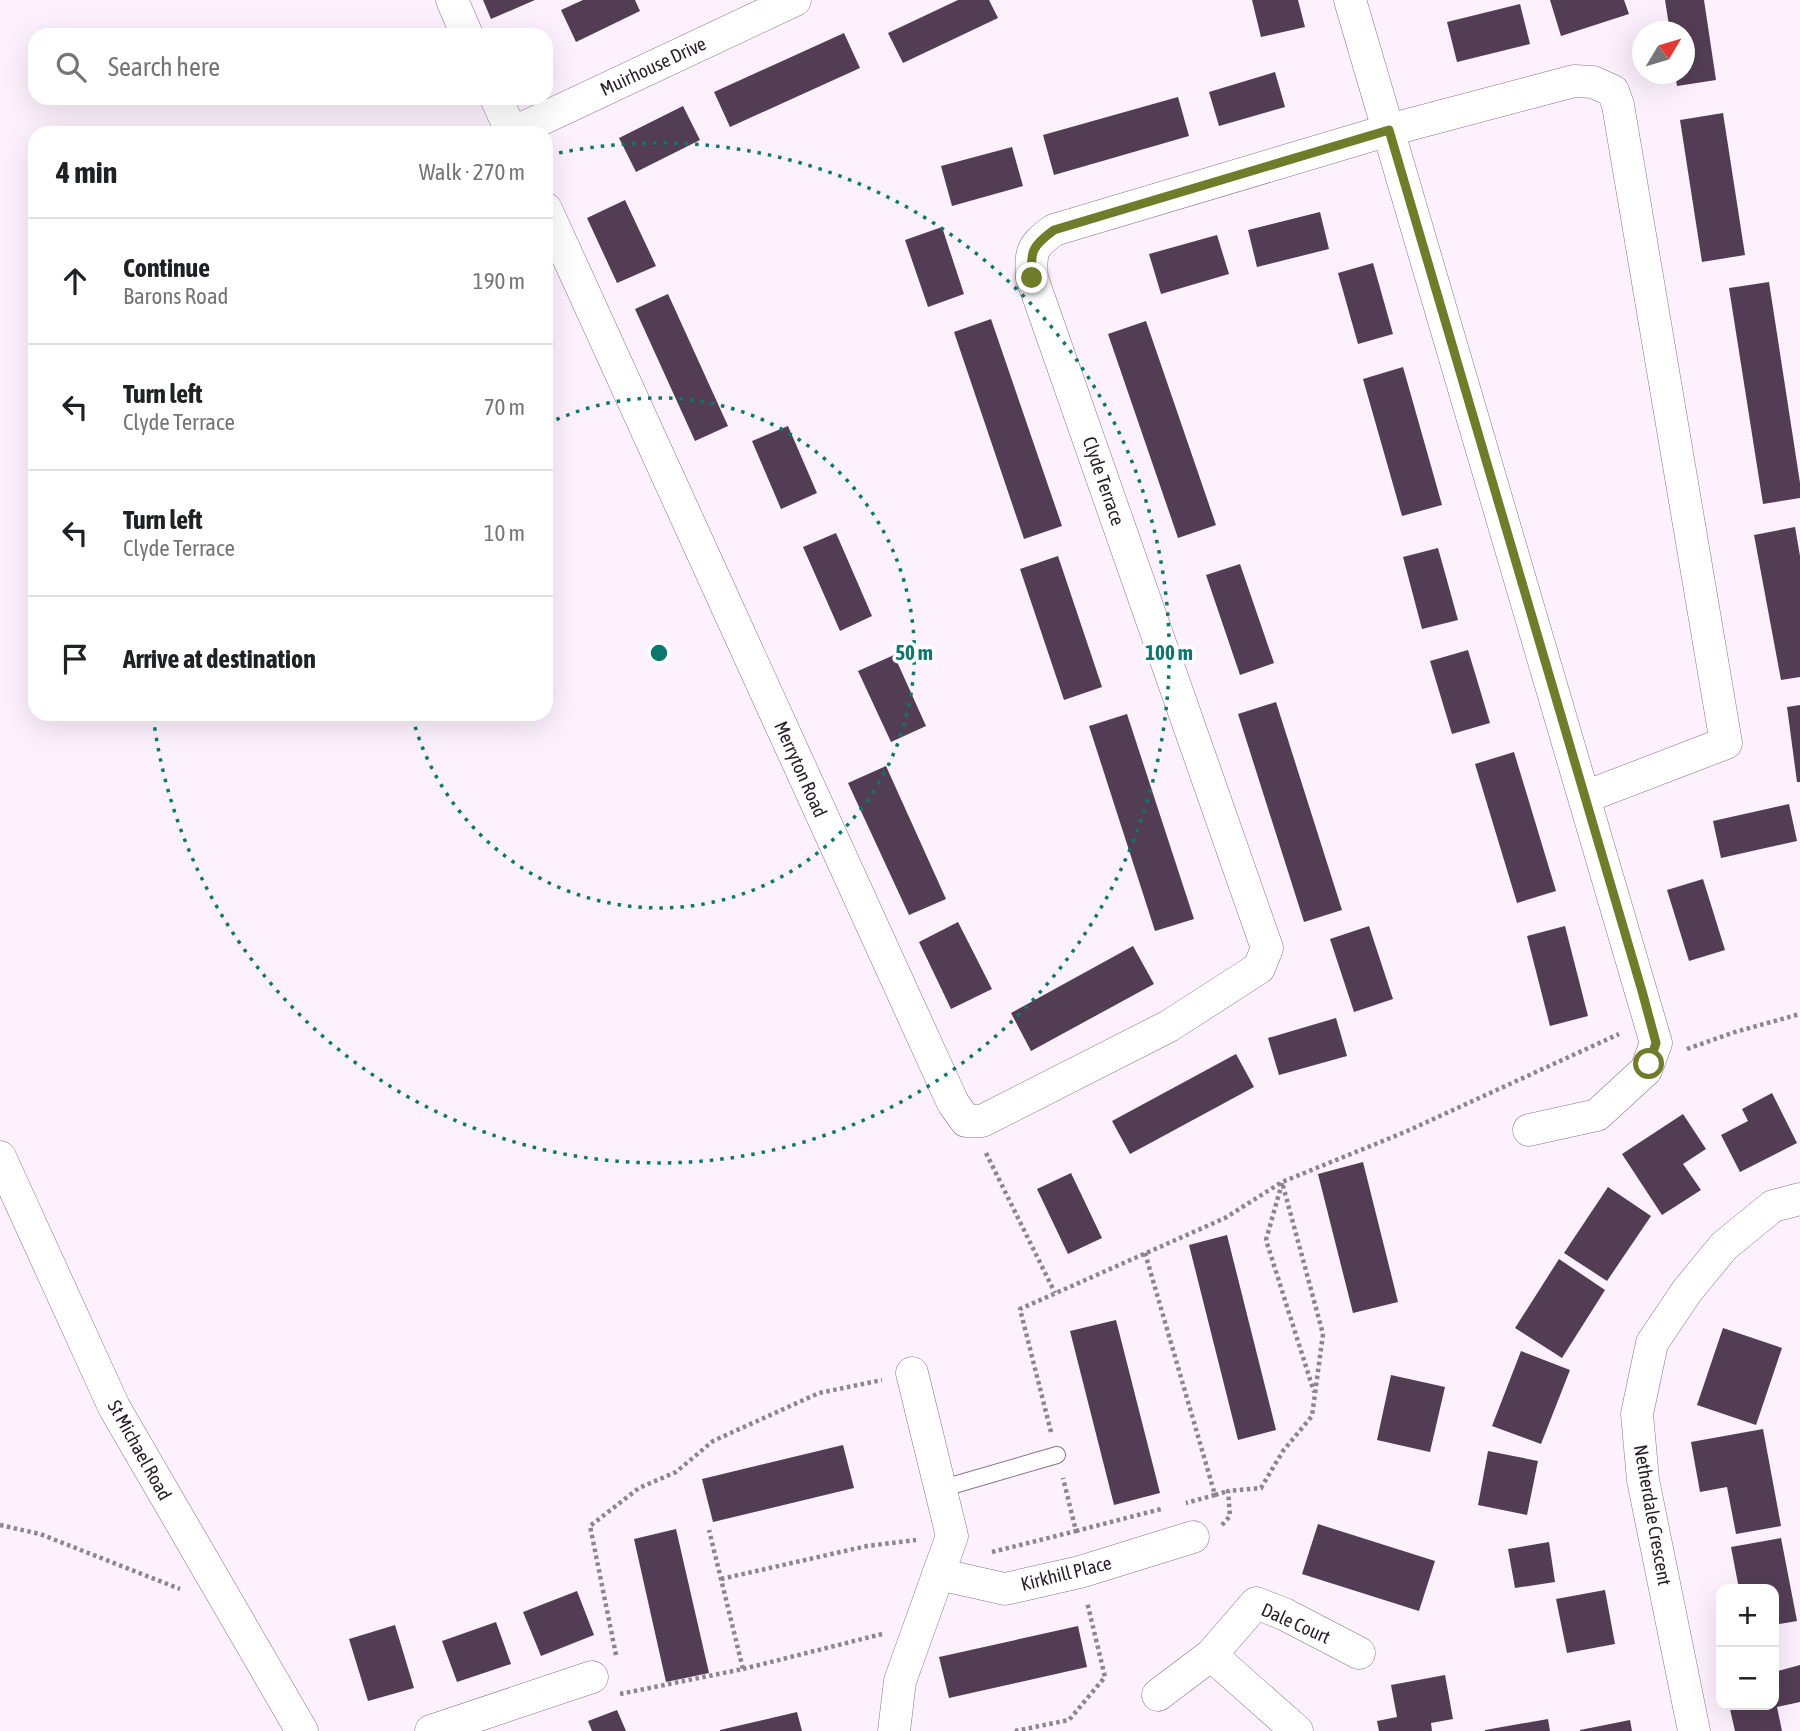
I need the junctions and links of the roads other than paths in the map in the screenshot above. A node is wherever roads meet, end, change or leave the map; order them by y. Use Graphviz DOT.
graph roads {
  1 [pos="452,0"];
  2 [pos="795,0"];
  3 [pos="1350,0"];
  4 [pos="464,28"];
  5 [pos="499,105"];
  6 [pos="509,126"];
  7 [pos="527,126"];
  8 [pos="1389,130"];
  9 [pos="553,224"];
  10 [pos="1585,797"];
  11 [pos="966,1121"];
  12 [pos="1529,1130"];
  13 [pos="0,1157"];
  14 [pos="1800,1199"];
  15 [pos="912,1373"];
  16 [pos="1057,1455"];
  17 [pos="940,1489"];
  18 [pos="1193,1537"];
  19 [pos="946,1553"];
  20 [pos="1359,1653"];
  21 [pos="1211,1655"];
  22 [pos="605,1679"];
  23 [pos="1158,1695"];
  24 [pos="302,1731"];
  25 [pos="431,1731"];
  26 [pos="894,1731"];
  27 [pos="1297,1731"];
  28 [pos="1694,1731"];
  1 -- 4 [label="street"];
  2 -- 7 [label="street, Muirhouse Drive"];
  3 -- 8 [label="street"];
  5 -- 6 [label="street"];
  8 -- 10 [label="street"];
  8 -- 10 [label="street"];
  8 -- 11 [label="street, Clyde Terrace"];
  9 -- 11 [label="street, Merryton Road"];
  10 -- 12 [label="street"];
  13 -- 24 [label="street, St Michael Road"];
  14 -- 28 [label="street, Netherdale Crescent"];
  15 -- 17 [label="street"];
  16 -- 17 [label="lane"];
  17 -- 19 [label="street"];
  18 -- 19 [label="street, Kirkhill Place"];
  19 -- 26 [label="street"];
  20 -- 21 [label="street, Dale Court"];
  21 -- 23 [label="street, Dale Court"];
  21 -- 27 [label="street"];
  22 -- 25 [label="street"];
}
